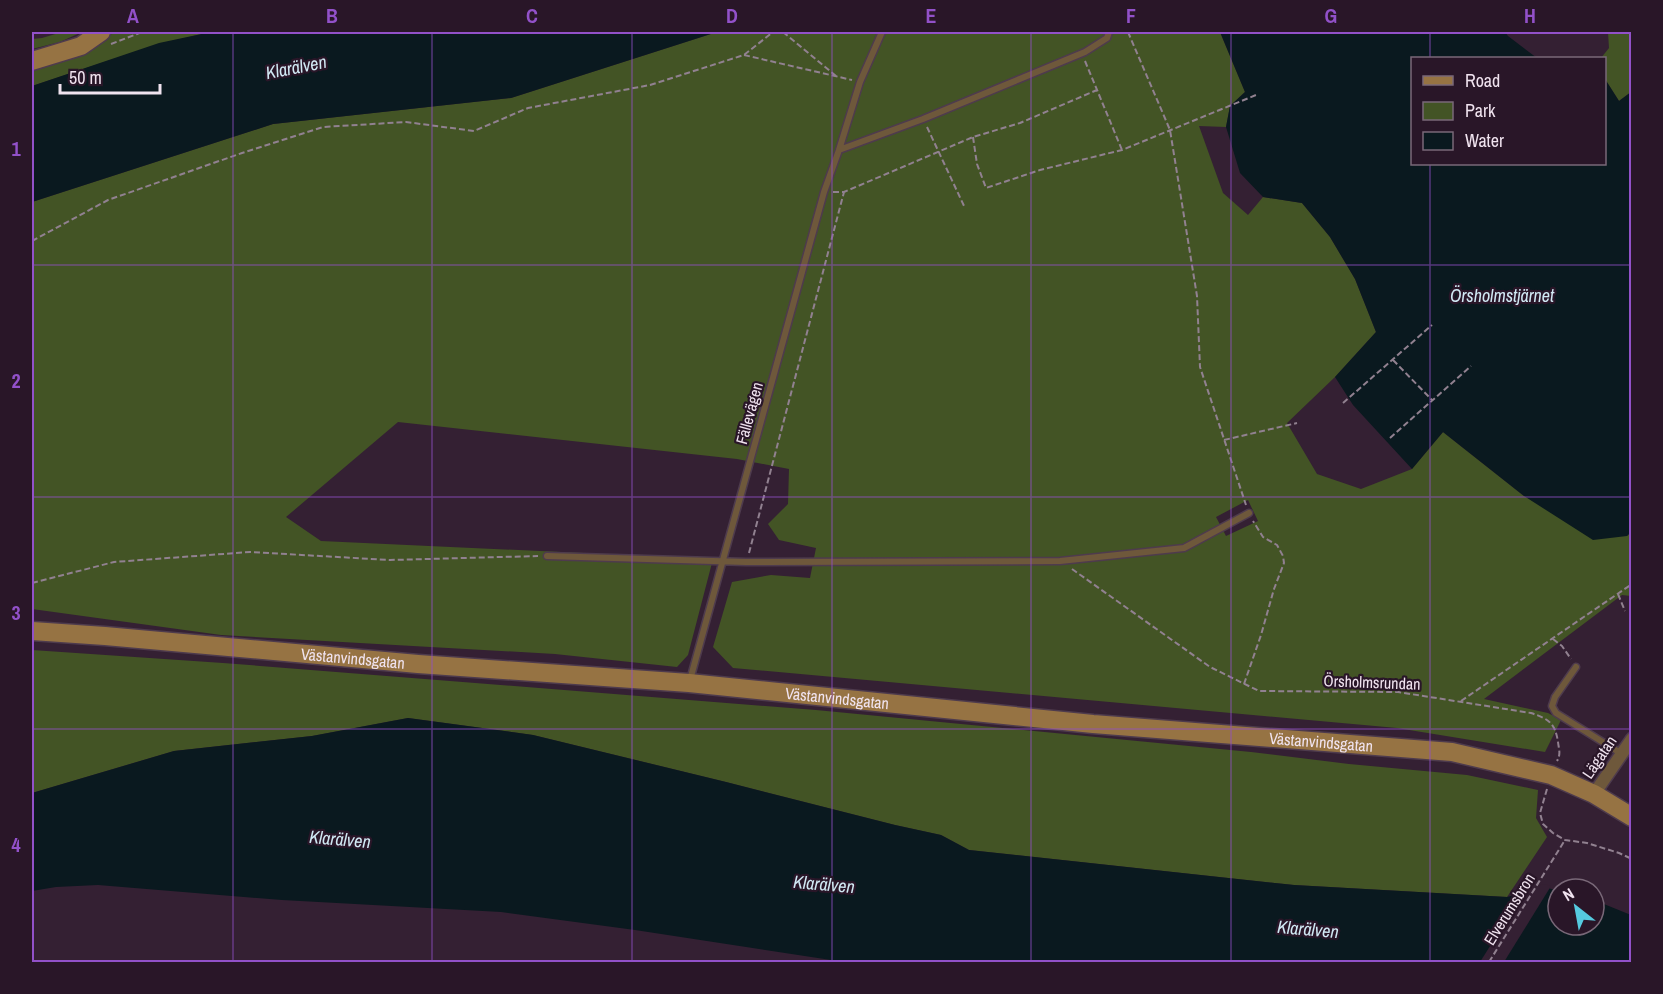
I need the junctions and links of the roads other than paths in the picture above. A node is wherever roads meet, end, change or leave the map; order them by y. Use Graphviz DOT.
graph roads {
  1 [pos="101,32"];
  2 [pos="882,32"];
  3 [pos="1109,32"];
  4 [pos="32,61"];
  5 [pos="839,150"];
  6 [pos="1249,513"];
  7 [pos="548,556"];
  8 [pos="722,561"];
  9 [pos="32,632"];
  10 [pos="1576,668"];
  11 [pos="689,683"];
  12 [pos="1632,739"];
  13 [pos="1622,754"];
  14 [pos="1594,794"];
  15 [pos="1632,817"];
  1 -- 4 [label="street"];
  2 -- 5 [label="lane, Fällevägen"];
  3 -- 5 [label="lane"];
  5 -- 8 [label="lane, Fällevägen"];
  6 -- 8 [label="lane"];
  7 -- 8 [label="lane"];
  8 -- 11 [label="lane, Fällevägen"];
  9 -- 11 [label="street, Västanvindsgatan"];
  10 -- 13 [label="lane"];
  11 -- 14 [label="street, Västanvindsgatan"];
  12 -- 13 [label="street, Lägatan"];
  13 -- 14 [label="street, Lägatan"];
  14 -- 15 [label="street, Västanvindsgatan"];
}
